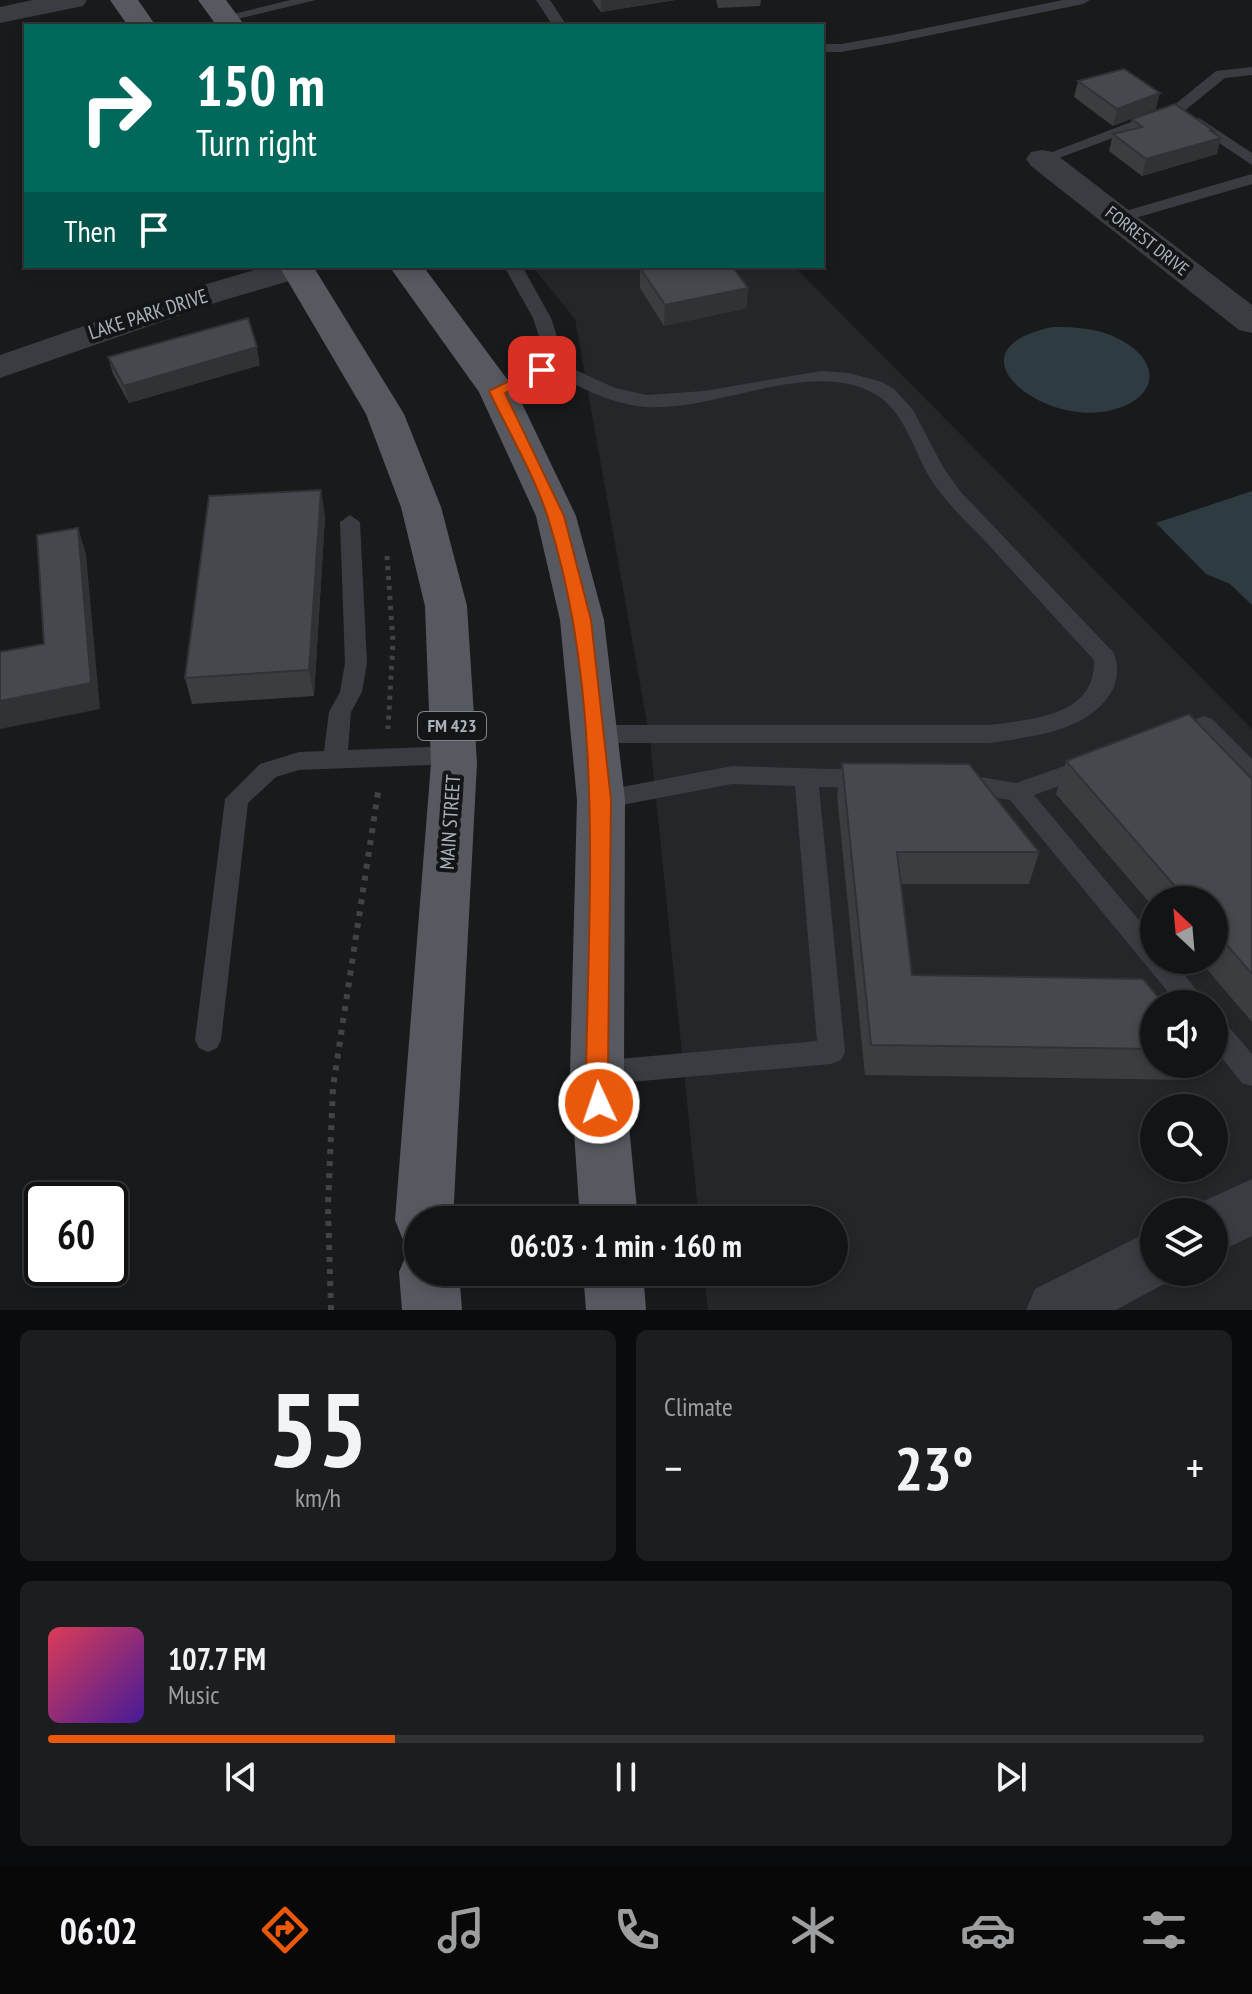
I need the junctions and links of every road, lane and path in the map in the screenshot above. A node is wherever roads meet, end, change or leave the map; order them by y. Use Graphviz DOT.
graph roads {
  1 [pos="73,0"];
  2 [pos="124,0"];
  3 [pos="309,0"];
  4 [pos="543,0"];
  5 [pos="1083,0"];
  6 [pos="0,15"];
  7 [pos="223,15"];
  8 [pos="141,24"];
  9 [pos="559,24"];
  10 [pos="824,48"];
  11 [pos="1252,71"];
  12 [pos="1178,109"];
  13 [pos="1042,159"];
  14 [pos="1252,160"];
  15 [pos="1252,179"];
  16 [pos="1118,218"];
  17 [pos="294,268"];
  18 [pos="298,268"];
  19 [pos="407,268"];
  20 [pos="514,268"];
  21 [pos="1252,322"];
  22 [pos="546,363"];
  23 [pos="0,367"];
  24 [pos="497,391"];
  25 [pos="350,522"];
  26 [pos="594,734"];
  27 [pos="1147,746"];
  28 [pos="454,755"];
  29 [pos="1118,756"];
  30 [pos="335,759"];
  31 [pos="1252,774"];
  32 [pos="806,776"];
  33 [pos="883,779"];
  34 [pos="930,781"];
  35 [pos="1017,792"];
  36 [pos="601,800"];
  37 [pos="1140,939"];
  38 [pos="1169,974"];
  39 [pos="1182,990"];
  40 [pos="208,1040"];
  41 [pos="1228,1045"];
  42 [pos="597,1073"];
  43 [pos="1252,1074"];
  44 [pos="425,1206"];
  45 [pos="608,1206"];
  46 [pos="1252,1206"];
  47 [pos="1228,1219"];
  48 [pos="1140,1265"];
  49 [pos="430,1286"];
  50 [pos="614,1286"];
  51 [pos="432,1310"];
  52 [pos="616,1310"];
  53 [pos="1056,1310"];
  1 -- 6 [label="street"];
  2 -- 8 [label="main road"];
  3 -- 7 [label="lane"];
  4 -- 9 [label="lane"];
  5 -- 10 [label="lane"];
  11 -- 12 [label="lane"];
  12 -- 13 [label="lane"];
  12 -- 14 [label="lane"];
  13 -- 16 [label="street, FORREST DRIVE"];
  15 -- 16 [label="lane"];
  16 -- 21 [label="street, FORREST DRIVE"];
  17 -- 23 [label="street, LAKE PARK DRIVE"];
  18 -- 28 [label="main road, MAIN STREET / FM 423"];
  19 -- 24 [label="main road"];
  20 -- 22 [label="lane"];
  22 -- 24 [label="lane"];
  22 -- 26 [label="lane"];
  24 -- 26 [label="main road"];
  25 -- 30 [label="lane"];
  26 -- 36 [label="main road"];
  27 -- 31 [label="lane"];
  28 -- 30 [label="lane"];
  28 -- 44 [label="main road, MAIN STREET / FM 423"];
  29 -- 35 [label="lane"];
  30 -- 40 [label="lane"];
  32 -- 33 [label="lane"];
  32 -- 36 [label="lane"];
  32 -- 42 [label="lane"];
  34 -- 35 [label="lane"];
  35 -- 37 [label="lane"];
  36 -- 42 [label="main road"];
  38 -- 39 [label="lane"];
  41 -- 43 [label="lane"];
  42 -- 45 [label="main road"];
  46 -- 47 [label="street"];
  48 -- 53 [label="street"];
  49 -- 51 [label="main road"];
  50 -- 52 [label="main road"];
}
